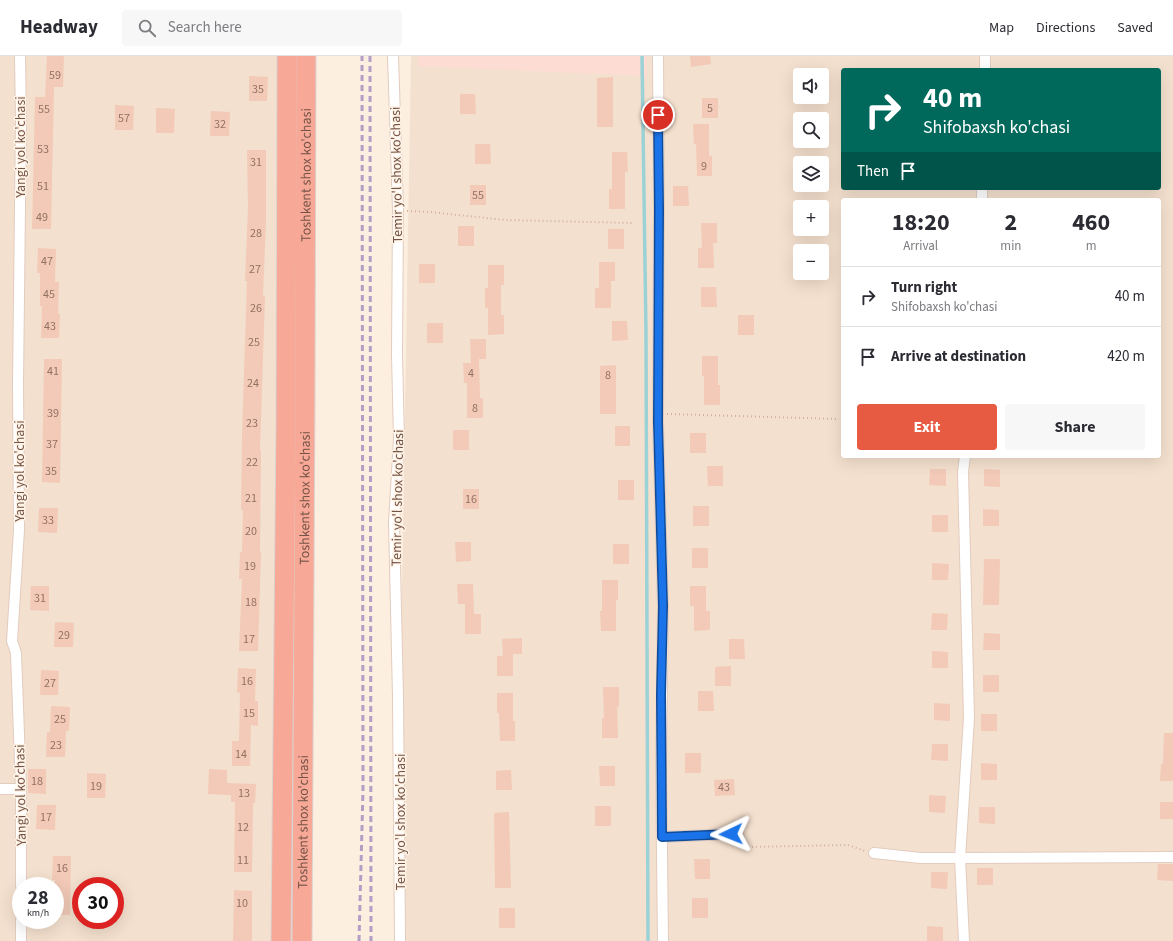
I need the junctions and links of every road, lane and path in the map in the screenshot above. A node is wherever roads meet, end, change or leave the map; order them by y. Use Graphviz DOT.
graph roads {
  1 [pos="20,56"];
  2 [pos="286,56"];
  3 [pos="306,56"];
  4 [pos="393,56"];
  5 [pos="658,56"];
  6 [pos="985,58"];
  7 [pos="985,68"];
  8 [pos="398,211"];
  9 [pos="634,223"];
  10 [pos="658,414"];
  11 [pos="838,419"];
  12 [pos="966,458"];
  13 [pos="0,789"];
  14 [pos="21,789"];
  15 [pos="731,834"];
  16 [pos="662,837"];
  17 [pos="874,853"];
  18 [pos="1173,857"];
  19 [pos="960,858"];
  20 [pos="21,877"];
  21 [pos="21,929"];
  22 [pos="21,941"];
  23 [pos="281,941"];
  24 [pos="302,941"];
  25 [pos="400,941"];
  26 [pos="663,941"];
  27 [pos="964,941"];
  1 -- 14 [label="street, Yangi yol ko'chasi"];
  2 -- 23 [label="highway, Toshkent shox ko'chasi"];
  3 -- 24 [label="highway, Toshkent shox ko'chasi"];
  4 -- 8 [label="street, Temir yo'l shox ko'chasi"];
  5 -- 10 [label="street"];
  6 -- 7 [label="street"];
  8 -- 9 [label="path"];
  8 -- 25 [label="street, Temir yo'l shox ko'chasi"];
  10 -- 11 [label="path"];
  10 -- 16 [label="street"];
  12 -- 19 [label="street"];
  13 -- 14 [label="street"];
  14 -- 20 [label="street, Yangi yol ko'chasi"];
  15 -- 16 [label="street"];
  15 -- 17 [label="path"];
  16 -- 26 [label="street"];
  17 -- 19 [label="street"];
  18 -- 19 [label="street"];
  19 -- 27 [label="street"];
  21 -- 22 [label="street"];
}
